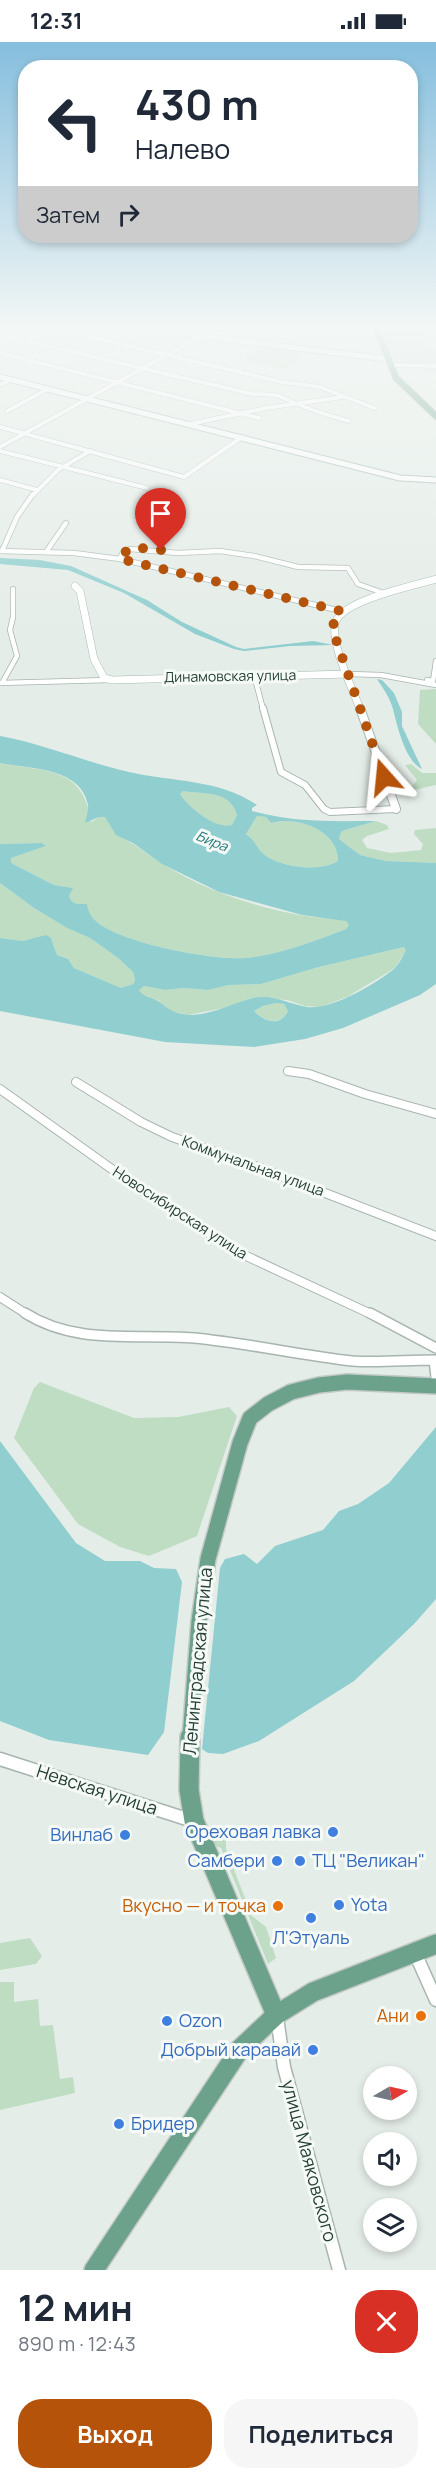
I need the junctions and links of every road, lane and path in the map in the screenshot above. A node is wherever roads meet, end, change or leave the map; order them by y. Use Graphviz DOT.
graph roads {
  1 [pos="7,429"];
  2 [pos="30,429"];
  3 [pos="210,429"];
  4 [pos="22,433"];
  5 [pos="242,437"];
  6 [pos="0,449"];
  7 [pos="90,451"];
  8 [pos="61,466"];
  9 [pos="0,480"];
  10 [pos="436,480"];
  11 [pos="147,488"];
  12 [pos="37,490"];
  13 [pos="66,523"];
  14 [pos="1,551"];
  15 [pos="46,552"];
  16 [pos="120,559"];
  17 [pos="436,579"];
  18 [pos="75,586"];
  19 [pos="13,589"];
  20 [pos="386,594"];
  21 [pos="341,611"];
  22 [pos="436,662"];
  23 [pos="348,674"];
  24 [pos="254,675"];
  25 [pos="111,680"];
  26 [pos="435,682"];
  27 [pos="1,683"];
  28 [pos="396,809"];
  29 [pos="288,1071"];
  30 [pos="76,1082"];
  31 [pos="0,1089"];
  32 [pos="436,1114"];
  33 [pos="436,1236"];
  34 [pos="0,1297"];
  35 [pos="436,1348"];
  36 [pos="435,1359"];
  37 [pos="436,1377"];
  38 [pos="436,1386"];
  39 [pos="0,1759"];
  40 [pos="194,1821"];
  41 [pos="436,1944"];
  42 [pos="415,1953"];
  43 [pos="436,2000"];
  44 [pos="276,2015"];
  45 [pos="94,2270"];
  46 [pos="339,2270"];
  1 -- 4 [label="street"];
  2 -- 4 [label="street"];
  3 -- 5 [label="street"];
  4 -- 6 [label="street"];
  4 -- 7 [label="street"];
  5 -- 7 [label="street"];
  5 -- 10 [label="street"];
  6 -- 8 [label="street"];
  7 -- 8 [label="street"];
  8 -- 11 [label="street"];
  8 -- 12 [label="street"];
  9 -- 12 [label="street"];
  12 -- 14 [label="street"];
  13 -- 15 [label="street"];
  14 -- 15 [label="street"];
  15 -- 16 [label="street"];
  16 -- 20 [label="street"];
  16 -- 21 [label="street"];
  17 -- 20 [label="street"];
  18 -- 25 [label="street"];
  19 -- 27 [label="street"];
  20 -- 21 [label="street"];
  21 -- 23 [label="street"];
  22 -- 26 [label="street"];
  23 -- 24 [label="street, Динамовская улица"];
  23 -- 26 [label="street"];
  23 -- 28 [label="street"];
  24 -- 25 [label="street, Динамовская улица"];
  24 -- 28 [label="street"];
  25 -- 27 [label="street"];
  29 -- 32 [label="street"];
  30 -- 33 [label="street, Коммунальная улица"];
  31 -- 35 [label="street, Новосибирская улица"];
  34 -- 36 [label="street"];
  36 -- 37 [label="street"];
  38 -- 40 [label="main road, Ленинградская улица"];
  39 -- 40 [label="street, Невская улица"];
  40 -- 44 [label="main road, Ленинградская улица"];
  41 -- 42 [label="main road"];
  42 -- 43 [label="street"];
  42 -- 44 [label="main road"];
  44 -- 45 [label="main road"];
  44 -- 46 [label="street, улица Маяковского"];
}
